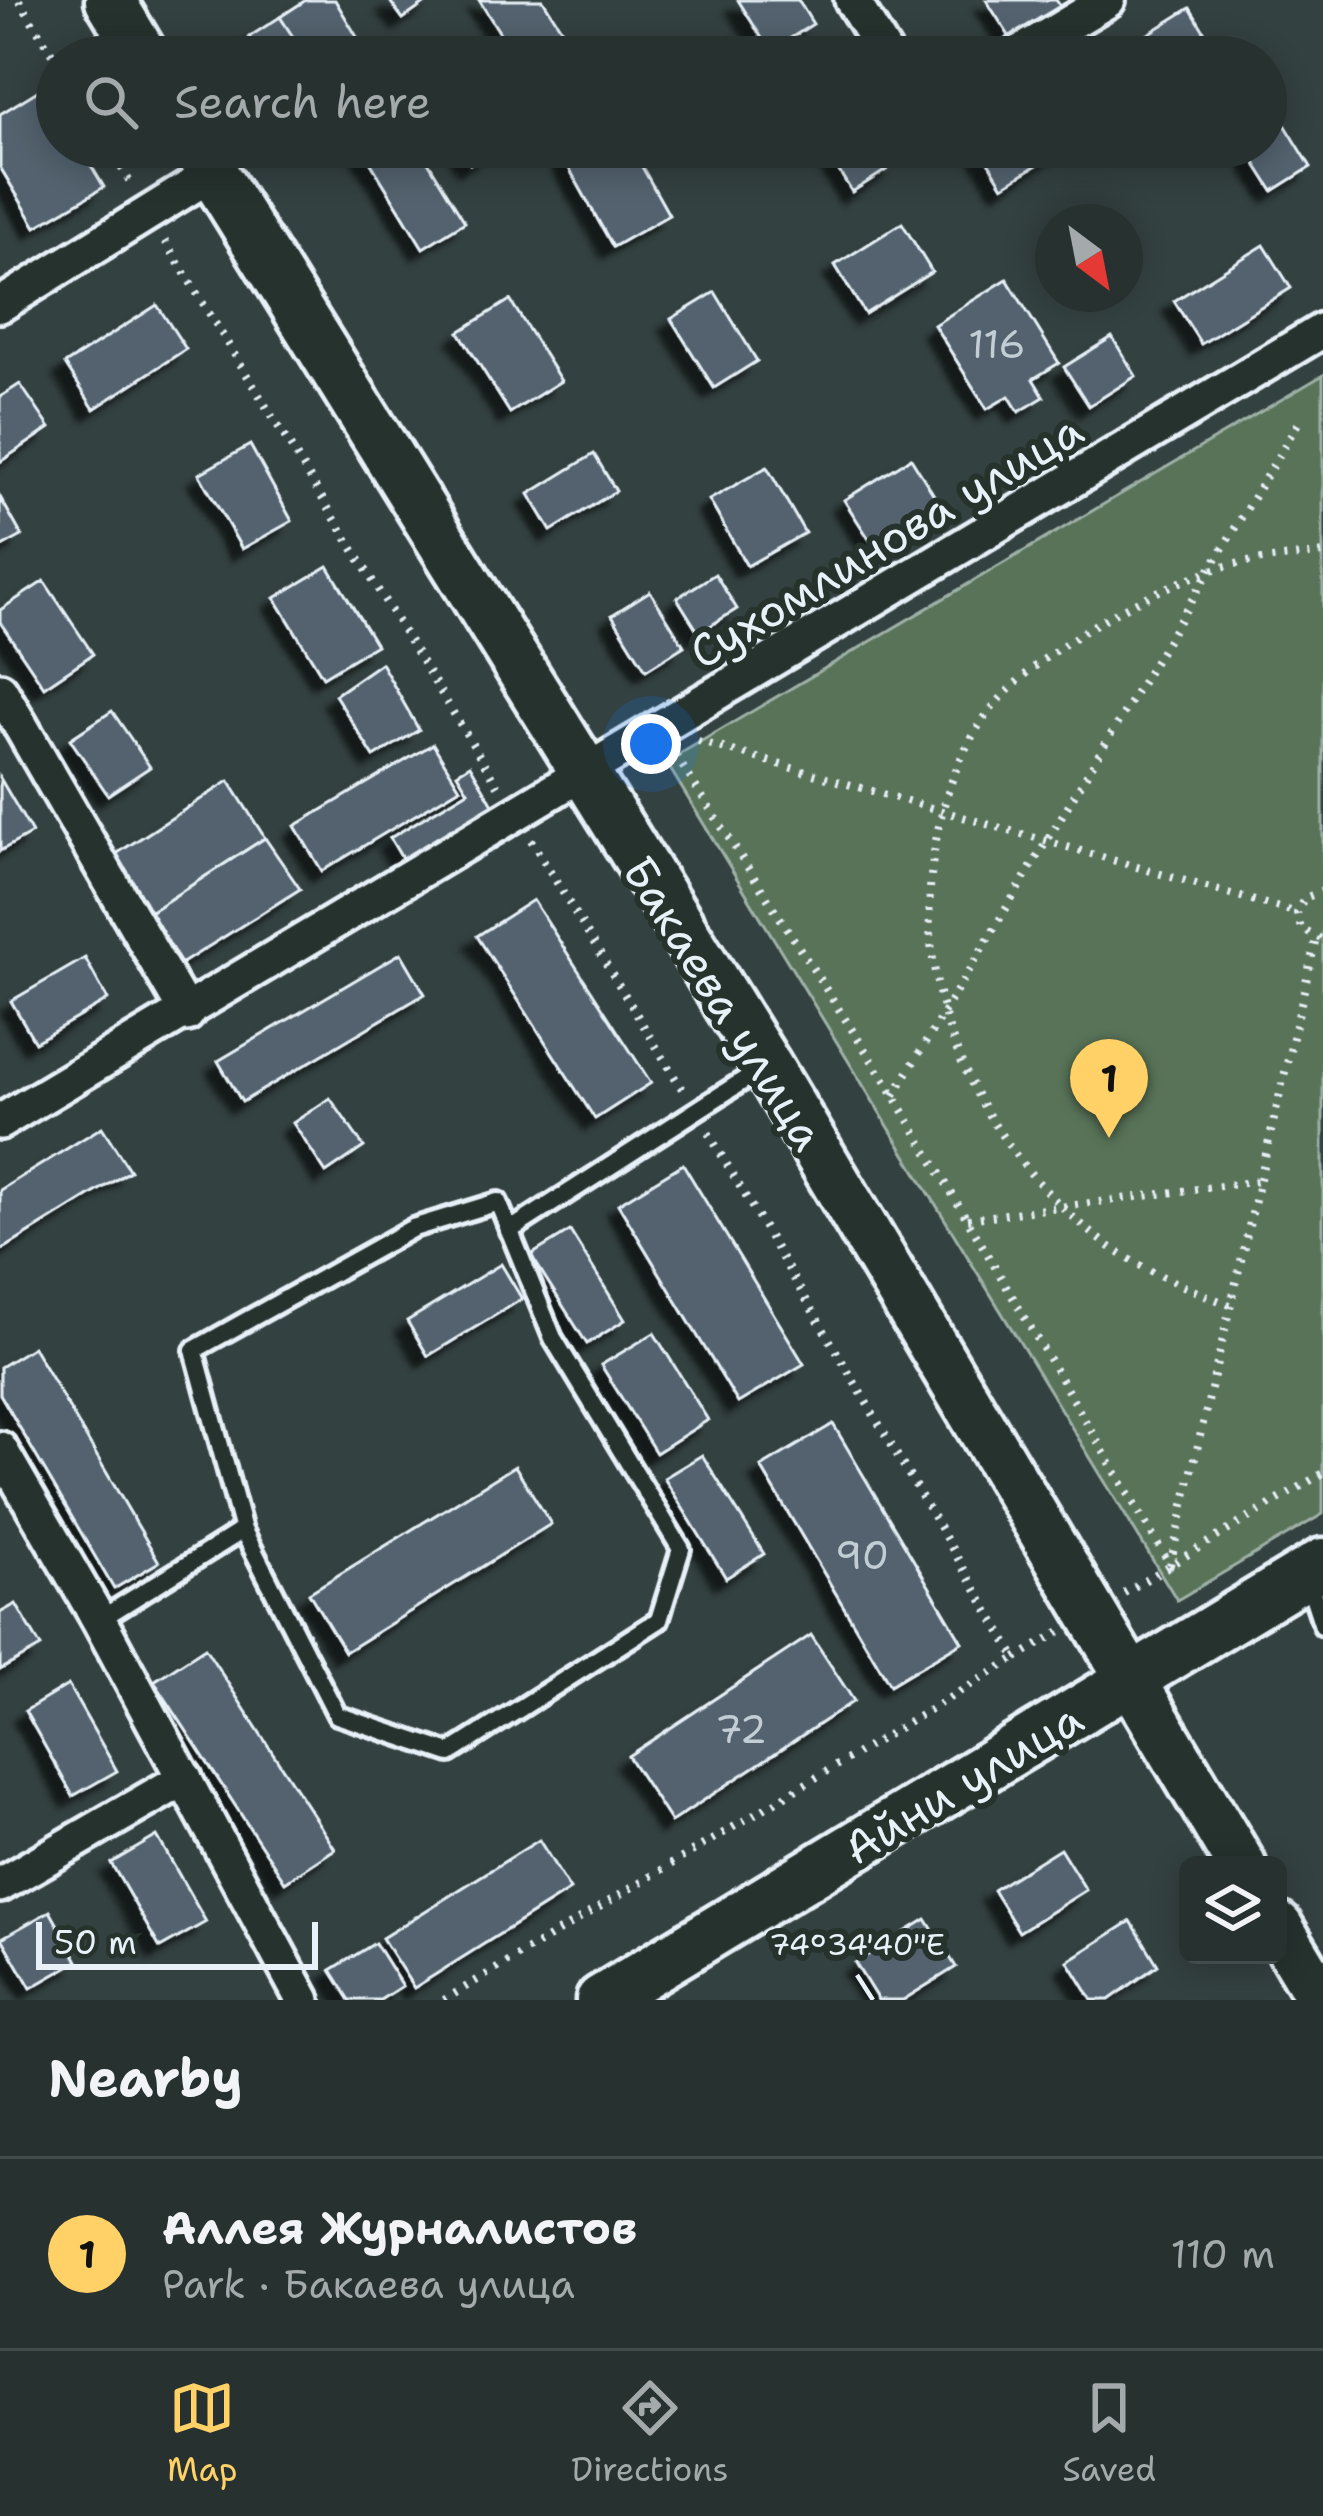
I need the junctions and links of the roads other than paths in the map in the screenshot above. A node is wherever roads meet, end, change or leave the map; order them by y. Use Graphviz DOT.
graph roads {
  1 [pos="110,0"];
  2 [pos="852,0"];
  3 [pos="1108,0"];
  4 [pos="131,36"];
  5 [pos="873,36"];
  6 [pos="1048,36"];
  7 [pos="194,168"];
  8 [pos="210,168"];
  9 [pos="0,305"];
  10 [pos="1323,331"];
  11 [pos="0,690"];
  12 [pos="582,775"];
  13 [pos="187,1013"];
  14 [pos="767,1066"];
  15 [pos="0,1122"];
  16 [pos="509,1231"];
  17 [pos="0,1449"];
  18 [pos="243,1530"];
  19 [pos="1315,1568"];
  20 [pos="100,1620"];
  21 [pos="1323,1625"];
  22 [pos="1130,1682"];
  23 [pos="185,1778"];
  24 [pos="1235,1856"];
  25 [pos="0,1885"];
  26 [pos="1287,1942"];
  27 [pos="303,2000"];
  28 [pos="601,2000"];
  29 [pos="1322,2000"];
  1 -- 4 [label="main road"];
  2 -- 5 [label="street"];
  3 -- 6 [label="street"];
  7 -- 9 [label="street"];
  8 -- 12 [label="main road, Бакаева улица"];
  10 -- 12 [label="street, Сухомлинова улица"];
  11 -- 13 [label="street"];
  12 -- 13 [label="street, Сухомлинова улица"];
  12 -- 14 [label="main road, Бакаева улица"];
  13 -- 15 [label="street, Сухомлинова улица"];
  14 -- 16 [label="lane"];
  14 -- 22 [label="main road, Бакаева улица"];
  16 -- 18 [label="lane"];
  16 -- 18 [label="lane"];
  17 -- 20 [label="street"];
  18 -- 20 [label="lane"];
  19 -- 21 [label="lane"];
  19 -- 22 [label="main road, Айни улица"];
  20 -- 23 [label="street"];
  22 -- 24 [label="main road, Бакаева улица"];
  22 -- 28 [label="main road, Айни улица"];
  23 -- 25 [label="street"];
  23 -- 27 [label="street"];
  26 -- 29 [label="main road"];
}
